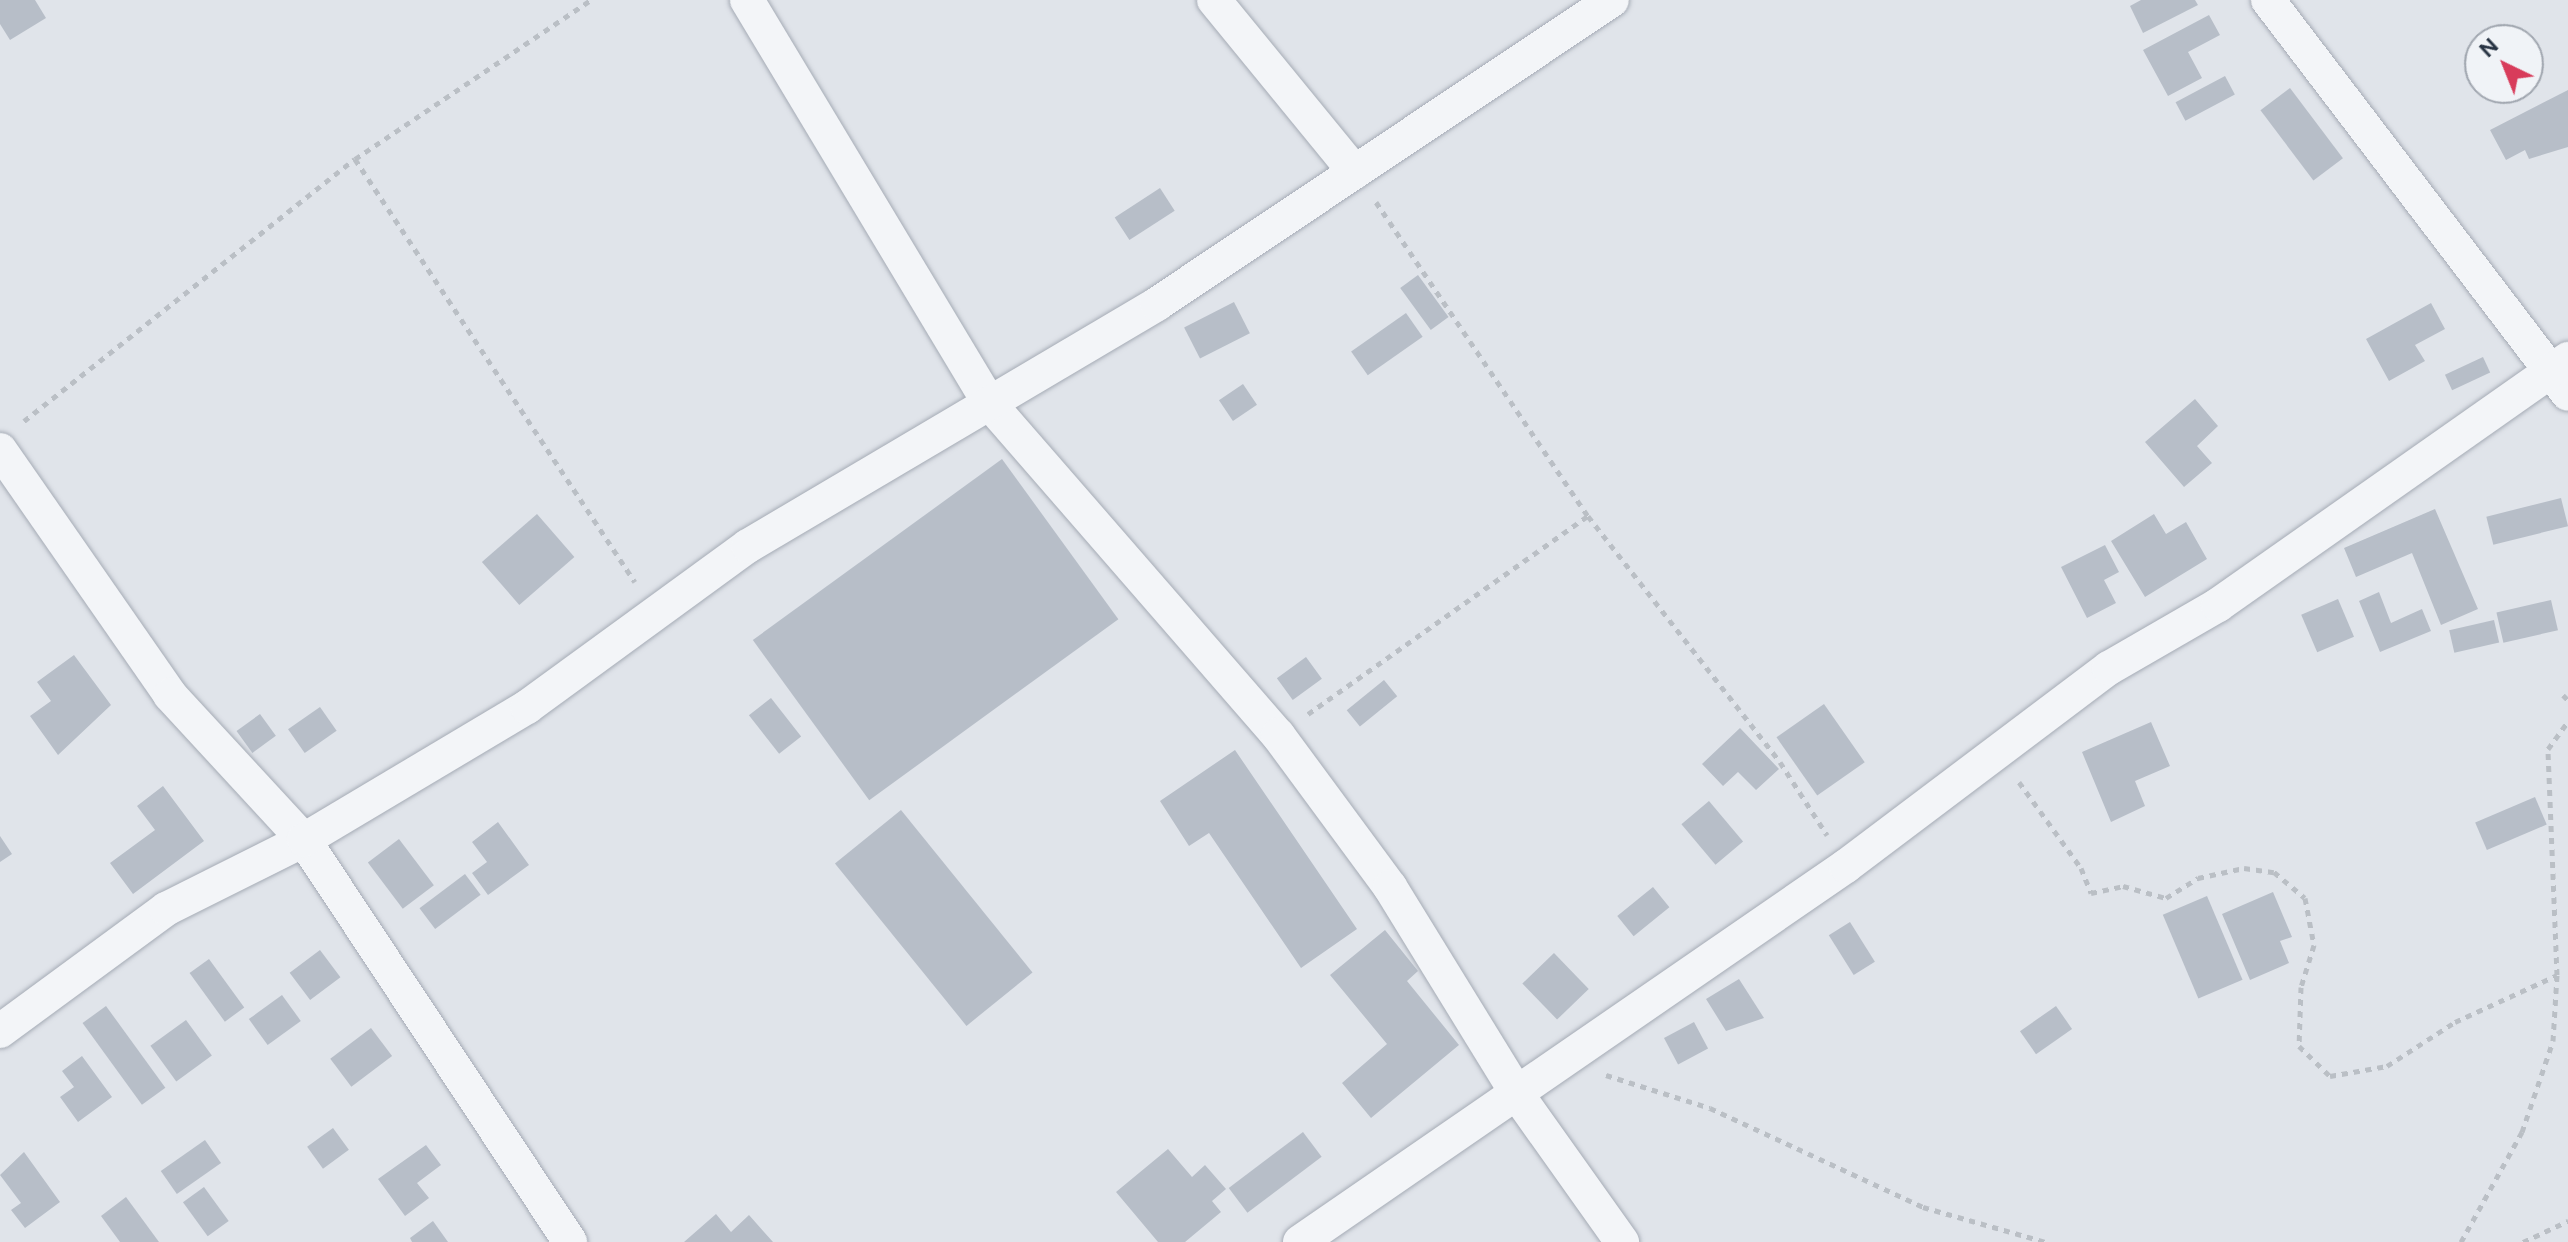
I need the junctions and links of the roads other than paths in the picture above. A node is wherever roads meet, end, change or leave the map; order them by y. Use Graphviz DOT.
graph roads {
  1 [pos="747,0"];
  2 [pos="1214,0"];
  3 [pos="1612,0"];
  4 [pos="2268,0"];
  5 [pos="1355,172"];
  6 [pos="2562,375"];
  7 [pos="990,404"];
  8 [pos="6,440"];
  9 [pos="304,840"];
  10 [pos="0,1031"];
  11 [pos="1519,1097"];
  12 [pos="558,1238"];
  13 [pos="1300,1242"];
  14 [pos="1622,1242"];
  1 -- 7 [label="street"];
  2 -- 5 [label="street"];
  3 -- 5 [label="street"];
  4 -- 6 [label="street"];
  5 -- 7 [label="street"];
  6 -- 11 [label="street"];
  7 -- 9 [label="street"];
  7 -- 11 [label="street"];
  8 -- 9 [label="street"];
  9 -- 10 [label="street"];
  9 -- 12 [label="street"];
  11 -- 13 [label="street"];
  11 -- 14 [label="street"];
}
